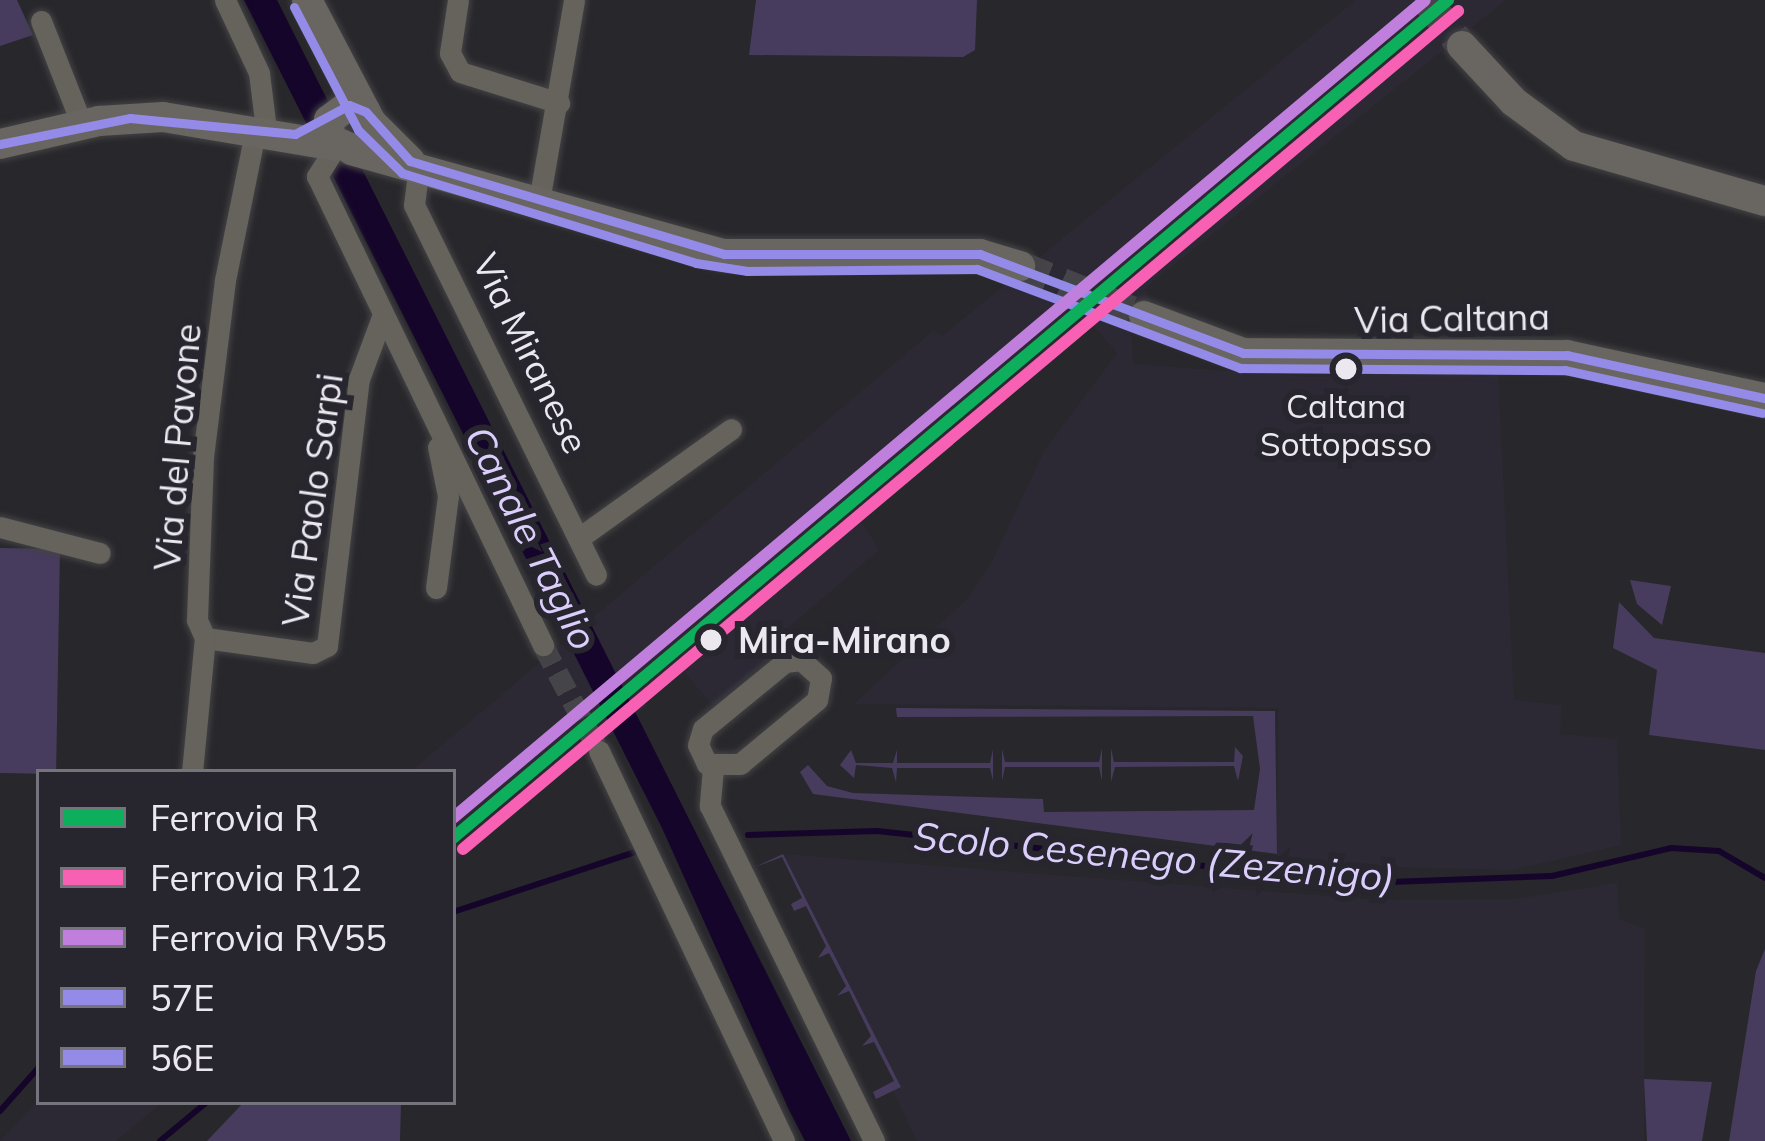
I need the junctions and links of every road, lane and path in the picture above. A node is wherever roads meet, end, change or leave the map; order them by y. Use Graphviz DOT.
graph roads {
  1 [pos="225,0"];
  2 [pos="307,0"];
  3 [pos="458,0"];
  4 [pos="574,0"];
  5 [pos="40,21"];
  6 [pos="1462,46"];
  7 [pos="559,103"];
  8 [pos="346,124"];
  9 [pos="82,125"];
  10 [pos="272,130"];
  11 [pos="0,144"];
  12 [pos="415,163"];
  13 [pos="539,201"];
  14 [pos="1765,202"];
  15 [pos="1020,266"];
  16 [pos="383,314"];
  17 [pos="1144,316"];
  18 [pos="1765,398"];
  19 [pos="731,430"];
  20 [pos="440,432"];
  21 [pos="0,526"];
  22 [pos="579,538"];
  23 [pos="100,553"];
  24 [pos="596,574"];
  25 [pos="436,588"];
  26 [pos="205,638"];
  27 [pos="543,645"];
  28 [pos="599,751"];
  29 [pos="713,768"];
  30 [pos="192,769"];
  31 [pos="784,1141"];
  32 [pos="874,1141"];
  1 -- 10 [label="street, Via del Pavone"];
  2 -- 8 [label="main road"];
  3 -- 7 [label="street"];
  4 -- 7 [label="street"];
  5 -- 9 [label="street"];
  6 -- 14 [label="main road"];
  7 -- 13 [label="street"];
  8 -- 10 [label="main road"];
  8 -- 12 [label="main road"];
  8 -- 16 [label="street"];
  9 -- 10 [label="main road"];
  9 -- 11 [label="main road"];
  10 -- 26 [label="street, Via del Pavone"];
  12 -- 13 [label="main road"];
  12 -- 22 [label="street, Via Miranese"];
  13 -- 15 [label="main road"];
  16 -- 20 [label="street"];
  16 -- 26 [label="street, Via Paolo Sarpi"];
  17 -- 18 [label="main road, Via Caltana"];
  19 -- 22 [label="street"];
  20 -- 25 [label="street"];
  20 -- 27 [label="street"];
  21 -- 23 [label="street"];
  22 -- 24 [label="street, Via Miranese"];
  26 -- 30 [label="street, Via del Pavone"];
  28 -- 31 [label="street"];
  29 -- 29 [label="street"];
  29 -- 32 [label="street"];
}
